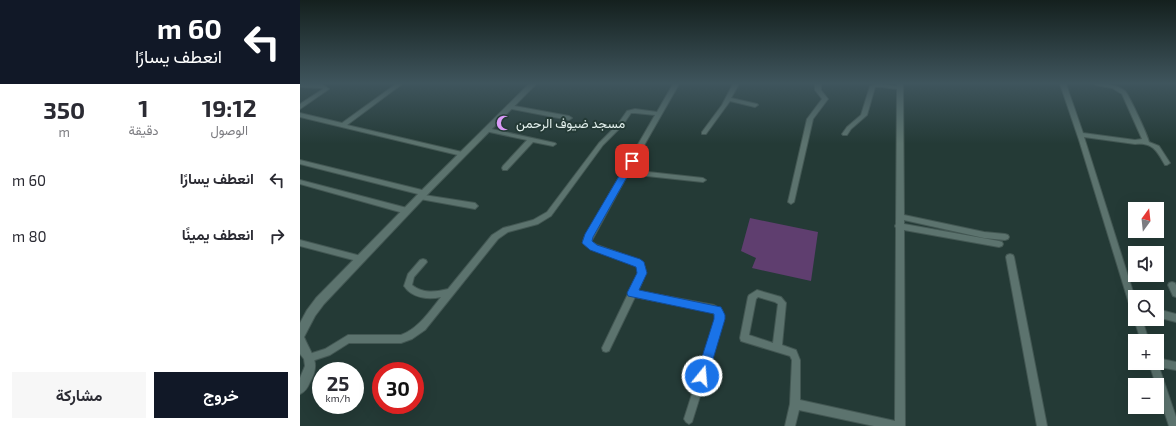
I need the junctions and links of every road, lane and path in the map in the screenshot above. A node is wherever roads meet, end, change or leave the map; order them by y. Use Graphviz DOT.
graph roads {
  1 [pos="372,104"];
  2 [pos="512,104"];
  3 [pos="665,104"];
  4 [pos="725,104"];
  5 [pos="750,104"];
  6 [pos="821,104"];
  7 [pos="867,104"];
  8 [pos="900,104"];
  9 [pos="1070,104"];
  10 [pos="1129,104"];
  11 [pos="755,105"];
  12 [pos="509,107"];
  13 [pos="659,114"];
  14 [pos="300,115"];
  15 [pos="570,118"];
  16 [pos="343,125"];
  17 [pos="487,130"];
  18 [pos="704,133"];
  19 [pos="845,134"];
  20 [pos="1081,135"];
  21 [pos="532,139"];
  22 [pos="1143,142"];
  23 [pos="553,144"];
  24 [pos="462,154"];
  25 [pos="300,162"];
  26 [pos="1167,163"];
  27 [pos="505,168"];
  28 [pos="626,172"];
  29 [pos="703,180"];
  30 [pos="300,182"];
  31 [pos="422,195"];
  32 [pos="790,202"];
  33 [pos="475,206"];
  34 [pos="407,211"];
  35 [pos="900,217"];
  36 [pos="900,226"];
  37 [pos="1004,237"];
  38 [pos="300,243"];
  39 [pos="999,244"];
  40 [pos="1010,257"];
  41 [pos="361,259"];
  42 [pos="423,262"];
  43 [pos="1172,285"];
  44 [pos="1129,290"];
  45 [pos="449,292"];
  46 [pos="632,293"];
  47 [pos="1176,294"];
  48 [pos="1164,315"];
  49 [pos="1176,318"];
  50 [pos="300,334"];
  51 [pos="300,341"];
  52 [pos="606,348"];
  53 [pos="777,348"];
  54 [pos="309,358"];
  55 [pos="1164,363"];
  56 [pos="1176,366"];
  57 [pos="1155,370"];
  58 [pos="300,388"];
  59 [pos="795,404"];
  60 [pos="689,419"];
  61 [pos="790,426"];
  62 [pos="897,426"];
  63 [pos="900,426"];
  64 [pos="1042,426"];
  65 [pos="1174,426"];
  1 -- 16 [label="street"];
  2 -- 12 [label="street"];
  3 -- 13 [label="street"];
  4 -- 18 [label="street"];
  5 -- 11 [label="street"];
  6 -- 32 [label="street"];
  7 -- 19 [label="street"];
  8 -- 35 [label="street"];
  9 -- 20 [label="street"];
  10 -- 22 [label="street"];
  12 -- 15 [label="street"];
  12 -- 17 [label="street"];
  13 -- 28 [label="street"];
  13 -- 45 [label="street"];
  14 -- 16 [label="street"];
  16 -- 24 [label="street"];
  17 -- 21 [label="street"];
  17 -- 24 [label="street"];
  20 -- 22 [label="street"];
  20 -- 44 [label="street"];
  21 -- 23 [label="street"];
  21 -- 27 [label="street"];
  22 -- 26 [label="street"];
  24 -- 31 [label="street"];
  25 -- 31 [label="street"];
  28 -- 29 [label="street"];
  28 -- 46 [label="street"];
  30 -- 34 [label="street"];
  31 -- 33 [label="street"];
  31 -- 34 [label="street"];
  34 -- 41 [label="street"];
  35 -- 36 [label="street"];
  35 -- 37 [label="street"];
  36 -- 39 [label="street"];
  36 -- 63 [label="street"];
  38 -- 41 [label="street"];
  40 -- 64 [label="street"];
  41 -- 50 [label="street"];
  42 -- 45 [label="street"];
  43 -- 47 [label="street"];
  45 -- 54 [label="street"];
  46 -- 52 [label="street"];
  46 -- 60 [label="street"];
  48 -- 49 [label="street"];
  51 -- 54 [label="street"];
  53 -- 53 [label="street"];
  53 -- 59 [label="street"];
  54 -- 58 [label="street"];
  55 -- 56 [label="street"];
  57 -- 65 [label="street"];
  59 -- 61 [label="street"];
  59 -- 62 [label="street"];
}
